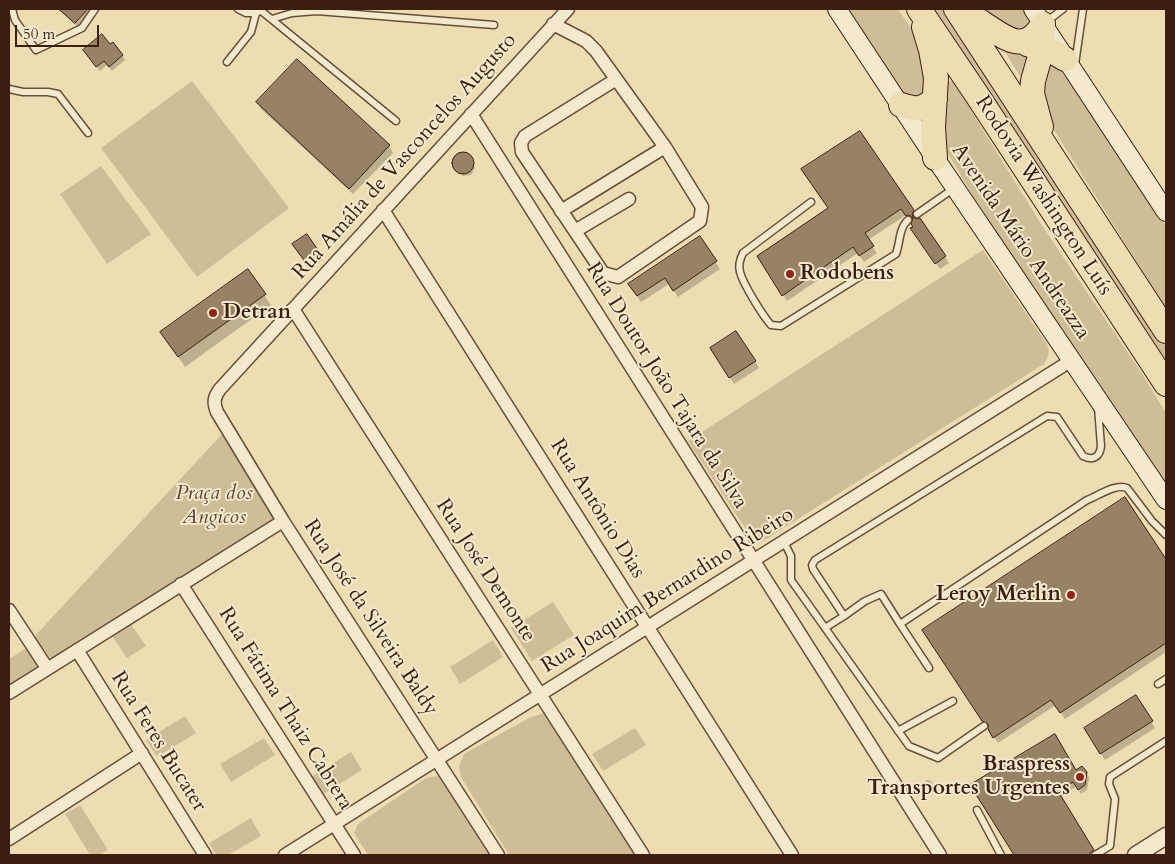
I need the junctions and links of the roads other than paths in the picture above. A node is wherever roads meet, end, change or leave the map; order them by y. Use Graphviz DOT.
graph roads {
  1 [pos="12,9"];
  2 [pos="96,9"];
  3 [pos="238,9"];
  4 [pos="568,9"];
  5 [pos="838,9"];
  6 [pos="919,9"];
  7 [pos="1063,9"];
  8 [pos="1083,9"];
  9 [pos="258,10"];
  10 [pos="957,10"];
  11 [pos="1038,16"];
  12 [pos="272,19"];
  13 [pos="553,24"];
  14 [pos="494,25"];
  15 [pos="1017,42"];
  16 [pos="1042,49"];
  17 [pos="227,62"];
  18 [pos="1070,66"];
  19 [pos="615,80"];
  20 [pos="9,89"];
  21 [pos="935,99"];
  22 [pos="901,105"];
  23 [pos="471,114"];
  24 [pos="396,121"];
  25 [pos="88,132"];
  26 [pos="1043,142"];
  27 [pos="665,147"];
  28 [pos="935,158"];
  29 [pos="955,188"];
  30 [pos="630,199"];
  31 [pos="811,202"];
  32 [pos="383,210"];
  33 [pos="561,211"];
  34 [pos="1166,212"];
  35 [pos="917,214"];
  36 [pos="908,220"];
  37 [pos="575,231"];
  38 [pos="293,309"];
  39 [pos="1166,331"];
  40 [pos="1072,360"];
  41 [pos="1166,384"];
  42 [pos="1096,396"];
  43 [pos="214,400"];
  44 [pos="1166,500"];
  45 [pos="283,521"];
  46 [pos="1166,535"];
  47 [pos="784,542"];
  48 [pos="753,561"];
  49 [pos="182,584"];
  50 [pos="9,610"];
  51 [pos="844,616"];
  52 [pos="900,624"];
  53 [pos="648,627"];
  54 [pos="825,628"];
  55 [pos="77,650"];
  56 [pos="47,668"];
  57 [pos="929,668"];
  58 [pos="1166,679"];
  59 [pos="1158,684"];
  60 [pos="9,693"];
  61 [pos="540,695"];
  62 [pos="953,700"];
  63 [pos="984,726"];
  64 [pos="898,731"];
  65 [pos="1166,740"];
  66 [pos="142,753"];
  67 [pos="437,759"];
  68 [pos="977,810"];
  69 [pos="334,824"];
  70 [pos="1166,836"];
  71 [pos="9,839"];
  72 [pos="205,855"];
  73 [pos="284,855"];
  74 [pos="354,855"];
  75 [pos="498,855"];
  76 [pos="643,855"];
  77 [pos="792,855"];
  78 [pos="940,855"];
  79 [pos="1001,855"];
  80 [pos="1096,855"];
  81 [pos="1136,855"];
  1 -- 2 [label="lane"];
  3 -- 9 [label="lane"];
  4 -- 13 [label="street, Rua Amália de Vasconcelos Augusto"];
  5 -- 22 [label="main road, Avenida Mário Andreazza"];
  6 -- 21 [label="highway"];
  6 -- 41 [label="highway, Rodovia Washington Luís"];
  7 -- 11 [label="lane"];
  8 -- 18 [label="lane"];
  9 -- 12 [label="lane"];
  9 -- 17 [label="lane"];
  10 -- 15 [label="highway"];
  10 -- 26 [label="highway, Rodovia Washington Luís"];
  11 -- 15 [label="highway"];
  11 -- 16 [label="highway"];
  11 -- 18 [label="main road"];
  12 -- 14 [label="lane"];
  12 -- 24 [label="lane"];
  13 -- 19 [label="street"];
  13 -- 23 [label="street, Rua Amália de Vasconcelos Augusto"];
  15 -- 16 [label="highway"];
  16 -- 18 [label="highway"];
  16 -- 26 [label="highway"];
  18 -- 34 [label="main road"];
  19 -- 27 [label="street"];
  19 -- 33 [label="street"];
  20 -- 25 [label="lane"];
  21 -- 22 [label="highway"];
  21 -- 28 [label="highway"];
  22 -- 28 [label="main road, Avenida Mário Andreazza"];
  23 -- 32 [label="street, Rua Amália de Vasconcelos Augusto"];
  23 -- 48 [label="street, Rua Doutor João Tajara da Silva"];
  26 -- 39 [label="highway, Rodovia Washington Luís"];
  27 -- 33 [label="street"];
  27 -- 37 [label="street"];
  28 -- 29 [label="main road, Avenida Mário Andreazza"];
  29 -- 35 [label="lane"];
  29 -- 40 [label="main road, Avenida Mário Andreazza"];
  30 -- 37 [label="street"];
  31 -- 36 [label="lane"];
  32 -- 38 [label="street, Rua Amália de Vasconcelos Augusto"];
  32 -- 53 [label="street, Rua Antônio Dias"];
  33 -- 37 [label="street"];
  38 -- 43 [label="street, Rua Amália de Vasconcelos Augusto"];
  38 -- 61 [label="street, Rua José Demonte"];
  40 -- 42 [label="main road, Avenida Mário Andreazza"];
  40 -- 47 [label="street, Rua Joaquim Bernardino Ribeiro"];
  42 -- 44 [label="main road, Avenida Mário Andreazza"];
  42 -- 51 [label="lane"];
  43 -- 45 [label="street, Rua José da Silveira Baldy"];
  45 -- 49 [label="street"];
  45 -- 67 [label="street, Rua José da Silveira Baldy"];
  46 -- 52 [label="lane"];
  47 -- 48 [label="street, Rua Joaquim Bernardino Ribeiro"];
  47 -- 54 [label="lane"];
  48 -- 53 [label="street, Rua Joaquim Bernardino Ribeiro"];
  48 -- 78 [label="street, Rua Doutor João Tajara da Silva"];
  49 -- 55 [label="street"];
  49 -- 69 [label="street, Rua Fátima Thaiz Cabrera"];
  50 -- 56 [label="street"];
  51 -- 52 [label="lane"];
  51 -- 54 [label="lane"];
  52 -- 57 [label="lane"];
  53 -- 61 [label="street, Rua Joaquim Bernardino Ribeiro"];
  53 -- 77 [label="street, Rua Antônio Dias"];
  54 -- 64 [label="lane"];
  55 -- 56 [label="street"];
  55 -- 66 [label="street, Rua Feres Bucater"];
  56 -- 60 [label="street"];
  58 -- 59 [label="lane"];
  61 -- 67 [label="street, Rua Joaquim Bernardino Ribeiro"];
  61 -- 76 [label="street, Rua José Demonte"];
  62 -- 64 [label="lane"];
  63 -- 64 [label="lane"];
  65 -- 80 [label="lane"];
  66 -- 71 [label="street"];
  66 -- 72 [label="street, Rua Feres Bucater"];
  67 -- 69 [label="street, Rua Joaquim Bernardino Ribeiro"];
  67 -- 75 [label="street, Rua José da Silveira Baldy"];
  68 -- 79 [label="lane"];
  69 -- 73 [label="street, Rua Joaquim Bernardino Ribeiro"];
  69 -- 74 [label="street, Rua Fátima Thaiz Cabrera"];
  70 -- 81 [label="street"];
}
